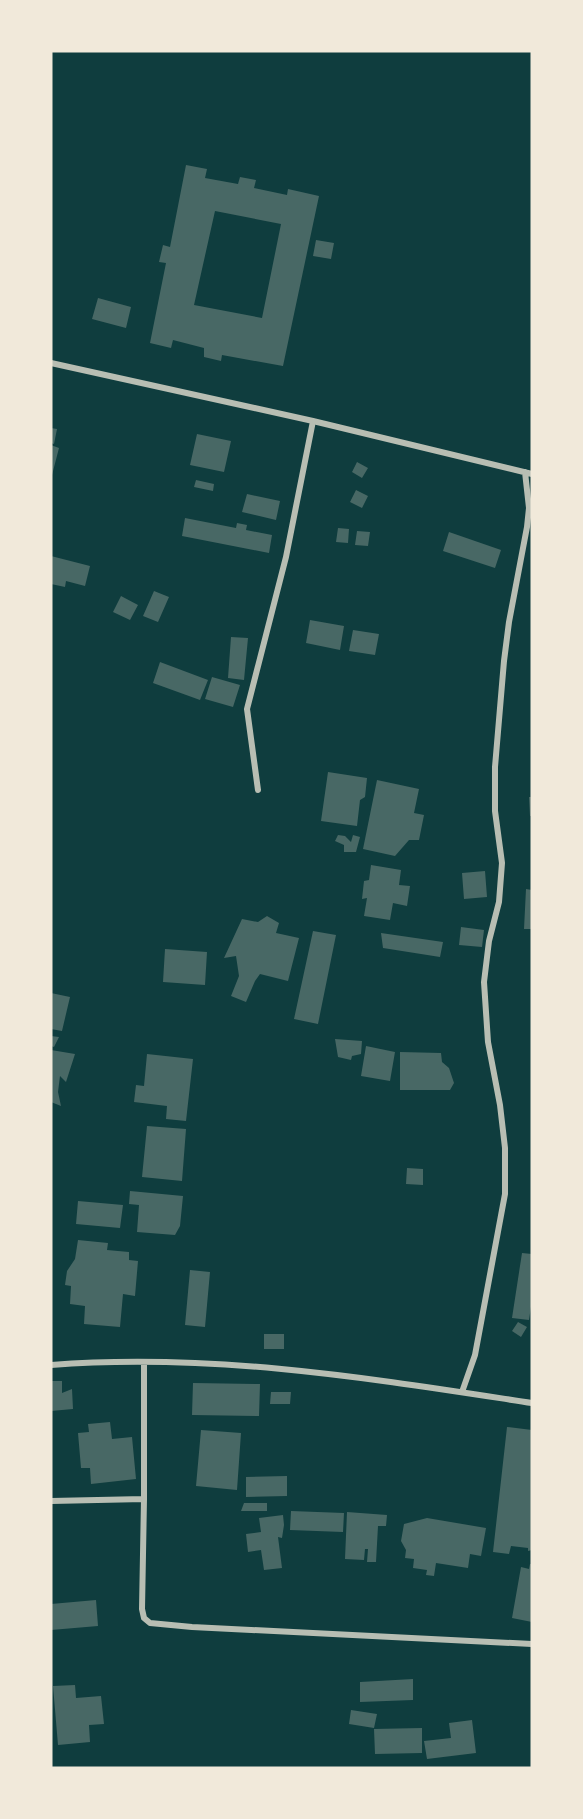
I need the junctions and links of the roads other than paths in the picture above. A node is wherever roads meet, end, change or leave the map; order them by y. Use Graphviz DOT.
graph roads {
  1 [pos="51,363"];
  2 [pos="313,421"];
  3 [pos="525,472"];
  4 [pos="532,474"];
  5 [pos="258,790"];
  6 [pos="144,1362"];
  7 [pos="51,1365"];
  8 [pos="462,1392"];
  9 [pos="532,1403"];
  10 [pos="144,1499"];
  11 [pos="51,1501"];
  12 [pos="532,1644"];
  1 -- 2 [label="street"];
  2 -- 3 [label="street"];
  2 -- 5 [label="street"];
  3 -- 4 [label="street"];
  3 -- 8 [label="street"];
  6 -- 7 [label="street"];
  6 -- 8 [label="street"];
  6 -- 10 [label="street"];
  8 -- 9 [label="street"];
  10 -- 11 [label="street"];
  10 -- 12 [label="street"];
}
